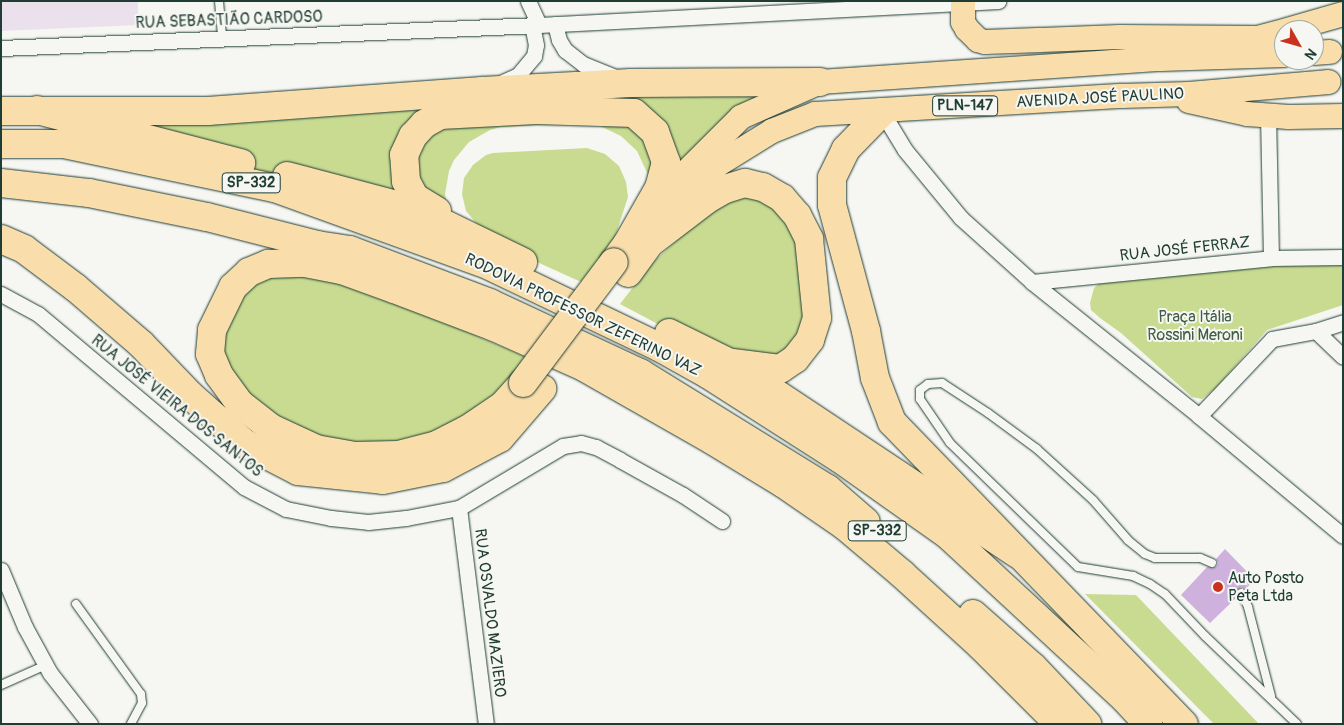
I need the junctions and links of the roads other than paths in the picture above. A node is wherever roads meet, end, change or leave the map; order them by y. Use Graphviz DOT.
graph roads {
  1 [pos="219,1"];
  2 [pos="528,1"];
  3 [pos="998,1"];
  4 [pos="963,2"];
  5 [pos="925,3"];
  6 [pos="1343,14"];
  7 [pos="1321,20"];
  8 [pos="555,24"];
  9 [pos="535,25"];
  10 [pos="1274,33"];
  11 [pos="222,37"];
  12 [pos="1258,38"];
  13 [pos="1,48"];
  14 [pos="1274,55"];
  15 [pos="1160,59"];
  16 [pos="820,82"];
  17 [pos="1328,82"];
  18 [pos="631,83"];
  19 [pos="482,91"];
  20 [pos="1158,95"];
  21 [pos="37,110"];
  22 [pos="1,111"];
  23 [pos="882,112"];
  24 [pos="1268,115"];
  25 [pos="1343,116"];
  26 [pos="1,144"];
  27 [pos="1,183"];
  28 [pos="1,239"];
  29 [pos="484,242"];
  30 [pos="630,255"];
  31 [pos="1343,257"];
  32 [pos="1271,258"];
  33 [pos="1032,282"];
  34 [pos="1,294"];
  35 [pos="1343,322"];
  36 [pos="1316,331"];
  37 [pos="1343,357"];
  38 [pos="730,363"];
  39 [pos="533,386"];
  40 [pos="1199,416"];
  41 [pos="458,508"];
  42 [pos="722,521"];
  43 [pos="1343,536"];
  44 [pos="1017,554"];
  45 [pos="1212,563"];
  46 [pos="1,570"];
  47 [pos="1241,593"];
  48 [pos="76,604"];
  49 [pos="46,665"];
  50 [pos="1,685"];
  51 [pos="1272,698"];
  52 [pos="90,724"];
  53 [pos="131,724"];
  54 [pos="486,724"];
  55 [pos="1059,724"];
  56 [pos="1087,724"];
  57 [pos="1148,724"];
  58 [pos="1184,724"];
  59 [pos="1297,724"];
  1 -- 11 [label="lane"];
  2 -- 9 [label="street"];
  3 -- 4 [label="street, RUA SEBASTIÃO CARDOSO"];
  4 -- 5 [label="street, RUA SEBASTIÃO CARDOSO"];
  4 -- 12 [label="main road"];
  5 -- 8 [label="street, RUA SEBASTIÃO CARDOSO"];
  6 -- 7 [label="main road"];
  8 -- 9 [label="street, RUA SEBASTIÃO CARDOSO"];
  8 -- 18 [label="street"];
  9 -- 11 [label="street, RUA SEBASTIÃO CARDOSO"];
  9 -- 19 [label="street"];
  10 -- 12 [label="main road"];
  11 -- 13 [label="street, RUA SEBASTIÃO CARDOSO"];
  12 -- 15 [label="main road"];
  14 -- 15 [label="main road, AVENIDA JOSÉ PAULINO / PLN-147"];
  15 -- 16 [label="main road, AVENIDA JOSÉ PAULINO / PLN-147"];
  16 -- 18 [label="highway"];
  16 -- 30 [label="main road, AVENIDA JOSÉ PAULINO"];
  17 -- 20 [label="main road, AVENIDA JOSÉ PAULINO / PLN-147"];
  18 -- 19 [label="highway"];
  19 -- 21 [label="highway"];
  20 -- 23 [label="main road, AVENIDA JOSÉ PAULINO / PLN-147"];
  20 -- 24 [label="main road"];
  21 -- 22 [label="highway"];
  21 -- 29 [label="highway"];
  23 -- 30 [label="main road, AVENIDA JOSÉ PAULINO / PLN-147"];
  23 -- 33 [label="street"];
  23 -- 44 [label="highway"];
  24 -- 25 [label="main road"];
  24 -- 32 [label="street"];
  26 -- 57 [label="highway, RODOVIA PROFESSOR ZEFERINO VAZ / SP-332"];
  27 -- 56 [label="highway, RODOVIA PROFESSOR ZEFERINO VAZ / SP-332"];
  28 -- 39 [label="highway"];
  29 -- 30 [label="highway"];
  29 -- 38 [label="highway"];
  30 -- 38 [label="highway"];
  30 -- 39 [label="highway, bridge"];
  31 -- 32 [label="street, RUA JOSÉ FERRAZ"];
  32 -- 33 [label="street, RUA JOSÉ FERRAZ"];
  33 -- 40 [label="street"];
  34 -- 41 [label="street, RUA JOSÉ VIEIRA DOS SANTOS"];
  35 -- 36 [label="street"];
  36 -- 37 [label="street"];
  36 -- 40 [label="street"];
  38 -- 44 [label="highway"];
  39 -- 55 [label="highway"];
  40 -- 43 [label="street"];
  41 -- 42 [label="street, RUA JOSÉ VIEIRA DOS SANTOS"];
  41 -- 54 [label="street, RUA OSVALDO MAZIERO"];
  44 -- 58 [label="highway"];
  45 -- 51 [label="lane"];
  46 -- 49 [label="street"];
  47 -- 51 [label="lane"];
  48 -- 53 [label="lane"];
  49 -- 50 [label="lane"];
  49 -- 52 [label="street"];
  51 -- 59 [label="lane"];
}
